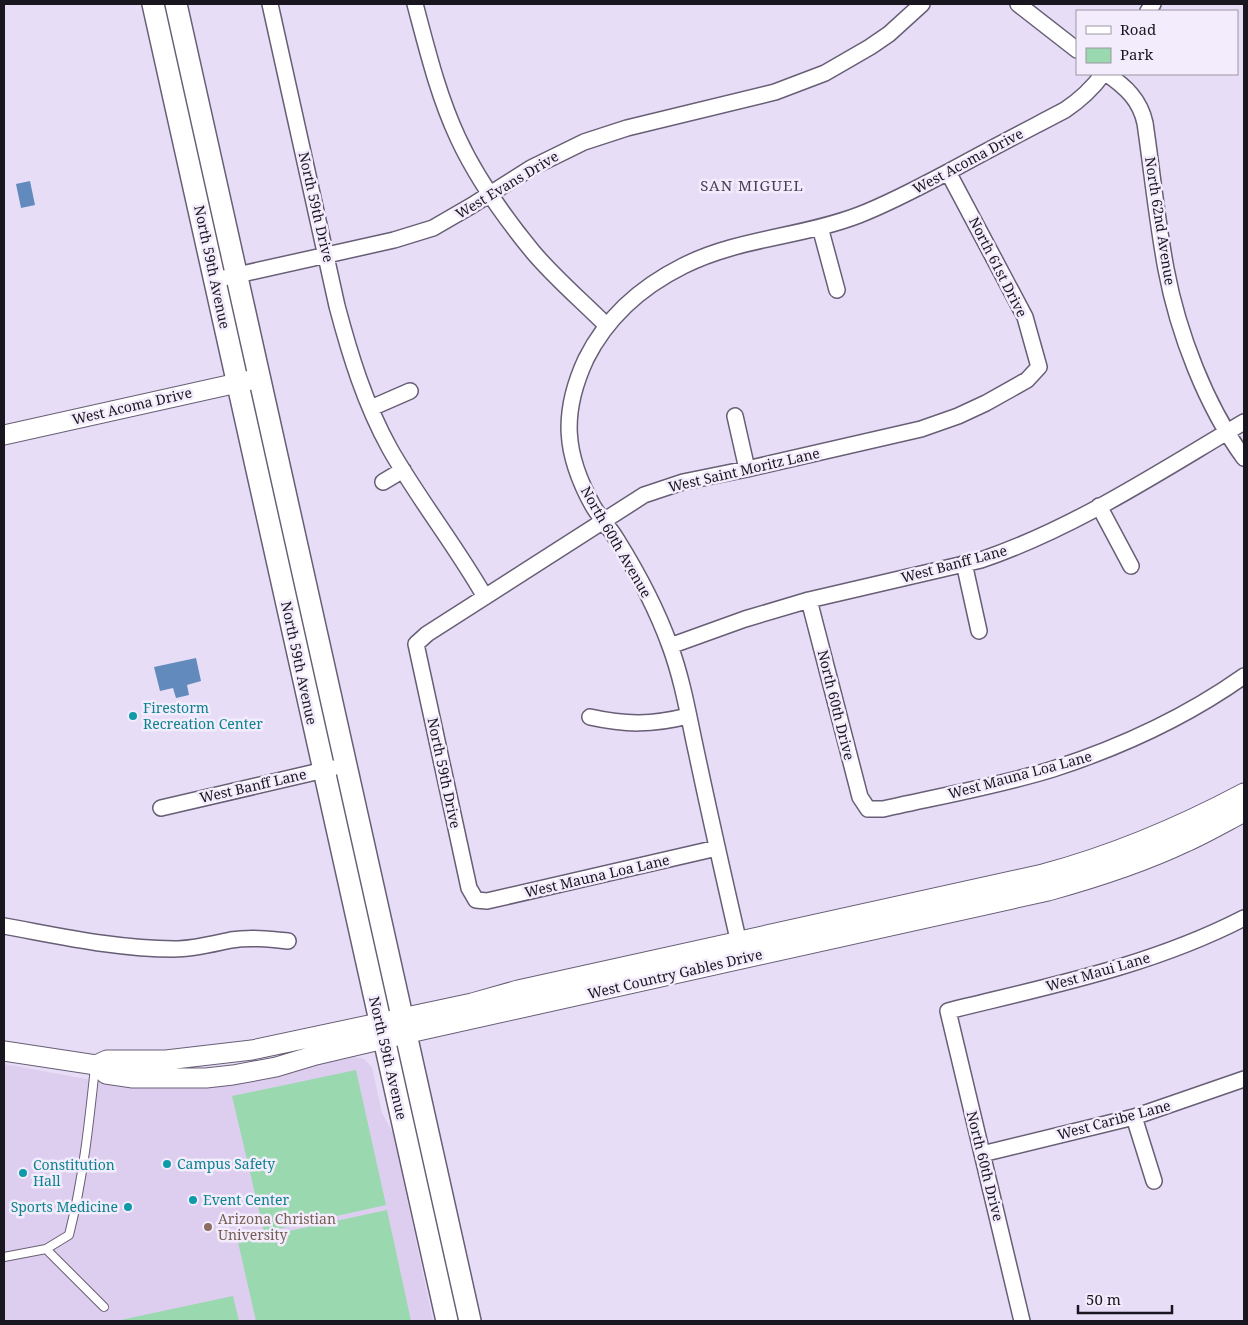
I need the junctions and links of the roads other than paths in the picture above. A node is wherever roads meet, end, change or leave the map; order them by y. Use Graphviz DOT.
graph roads {
  1 [pos="153,4"];
  2 [pos="176,4"];
  3 [pos="270,4"];
  4 [pos="415,4"];
  5 [pos="922,4"];
  6 [pos="1018,4"];
  7 [pos="1076,49"];
  8 [pos="1102,75"];
  9 [pos="1108,75"];
  10 [pos="948,172"];
  11 [pos="491,193"];
  12 [pos="820,226"];
  13 [pos="326,255"];
  14 [pos="237,275"];
  15 [pos="215,280"];
  16 [pos="837,290"];
  17 [pos="606,325"];
  18 [pos="1039,367"];
  19 [pos="260,378"];
  20 [pos="237,383"];
  21 [pos="410,392"];
  22 [pos="371,408"];
  23 [pos="735,416"];
  24 [pos="1244,422"];
  25 [pos="1226,432"];
  26 [pos="4,435"];
  27 [pos="1244,458"];
  28 [pos="746,469"];
  29 [pos="403,470"];
  30 [pos="383,482"];
  31 [pos="1099,506"];
  32 [pos="604,521"];
  33 [pos="964,563"];
  34 [pos="1130,566"];
  35 [pos="485,597"];
  36 [pos="809,600"];
  37 [pos="979,631"];
  38 [pos="416,644"];
  39 [pos="670,646"];
  40 [pos="1244,676"];
  41 [pos="688,716"];
  42 [pos="590,717"];
  43 [pos="346,765"];
  44 [pos="323,770"];
  45 [pos="1244,793"];
  46 [pos="161,808"];
  47 [pos="868,809"];
  48 [pos="1244,812"];
  49 [pos="717,848"];
  50 [pos="476,900"];
  51 [pos="1244,918"];
  52 [pos="4,926"];
  53 [pos="288,941"];
  54 [pos="740,950"];
  55 [pos="948,1011"];
  56 [pos="404,1026"];
  57 [pos="382,1031"];
  58 [pos="4,1051"];
  59 [pos="96,1065"];
  60 [pos="1244,1079"];
  61 [pos="1134,1117"];
  62 [pos="982,1154"];
  63 [pos="1154,1181"];
  64 [pos="46,1249"];
  65 [pos="4,1257"];
  66 [pos="104,1307"];
  67 [pos="447,1321"];
  68 [pos="470,1321"];
  69 [pos="1022,1321"];
  1 -- 15 [label="main road, North 59th Avenue"];
  2 -- 14 [label="main road, North 59th Avenue"];
  3 -- 13 [label="street, North 59th Drive"];
  4 -- 11 [label="street"];
  5 -- 11 [label="street, West Evans Drive"];
  6 -- 7 [label="street"];
  8 -- 10 [label="street, West Acoma Drive"];
  9 -- 25 [label="street, North 62nd Avenue"];
  10 -- 12 [label="street, West Acoma Drive"];
  10 -- 18 [label="street, North 61st Drive"];
  11 -- 13 [label="street, West Evans Drive"];
  11 -- 17 [label="street"];
  12 -- 16 [label="street"];
  12 -- 17 [label="street, West Acoma Drive"];
  13 -- 14 [label="street, West Evans Drive"];
  13 -- 22 [label="street, North 59th Drive"];
  14 -- 15 [label="street, West Evans Drive"];
  14 -- 19 [label="main road, North 59th Avenue"];
  15 -- 20 [label="main road, North 59th Avenue"];
  17 -- 32 [label="street, North 60th Avenue"];
  18 -- 28 [label="street, West Saint Moritz Lane"];
  19 -- 20 [label="street, West Acoma Drive"];
  19 -- 43 [label="main road, North 59th Avenue"];
  20 -- 26 [label="street, West Acoma Drive"];
  20 -- 44 [label="main road, North 59th Avenue"];
  21 -- 22 [label="street"];
  22 -- 29 [label="street, North 59th Drive"];
  23 -- 28 [label="street"];
  24 -- 25 [label="street, West Banff Lane"];
  25 -- 27 [label="street, North 62nd Avenue"];
  25 -- 31 [label="street, West Banff Lane"];
  28 -- 32 [label="street, West Saint Moritz Lane"];
  29 -- 30 [label="street"];
  29 -- 35 [label="street, North 59th Drive"];
  31 -- 33 [label="street, West Banff Lane"];
  31 -- 34 [label="street"];
  32 -- 35 [label="street, West Saint Moritz Lane"];
  32 -- 39 [label="street, North 60th Avenue"];
  33 -- 36 [label="street, West Banff Lane"];
  33 -- 37 [label="street"];
  35 -- 38 [label="street, West Saint Moritz Lane"];
  36 -- 39 [label="street, West Banff Lane"];
  36 -- 47 [label="street, North 60th Drive"];
  38 -- 50 [label="street, North 59th Drive"];
  39 -- 41 [label="street, North 60th Avenue"];
  40 -- 47 [label="street, West Mauna Loa Lane"];
  41 -- 42 [label="street"];
  41 -- 49 [label="street, North 60th Avenue"];
  43 -- 44 [label="street, West Banff Lane"];
  43 -- 56 [label="main road, North 59th Avenue"];
  44 -- 46 [label="street, West Banff Lane"];
  44 -- 57 [label="main road, North 59th Avenue"];
  45 -- 54 [label="street, West Country Gables Drive"];
  48 -- 54 [label="street, West Country Gables Drive"];
  49 -- 50 [label="street, West Mauna Loa Lane"];
  49 -- 54 [label="street, North 60th Avenue"];
  51 -- 55 [label="street, West Maui Lane"];
  52 -- 53 [label="street"];
  54 -- 56 [label="street, West Country Gables Drive"];
  55 -- 62 [label="street, North 60th Drive"];
  56 -- 57 [label="street, West Country Gables Drive"];
  56 -- 68 [label="main road, North 59th Avenue"];
  57 -- 59 [label="street, West Country Gables Drive"];
  57 -- 67 [label="main road, North 59th Avenue"];
  58 -- 59 [label="street, West Country Gables Drive"];
  59 -- 64 [label="lane"];
  60 -- 61 [label="street, West Caribe Lane"];
  61 -- 62 [label="street, West Caribe Lane"];
  61 -- 63 [label="street"];
  62 -- 69 [label="street, North 60th Drive"];
  64 -- 65 [label="lane"];
  64 -- 66 [label="lane"];
}
